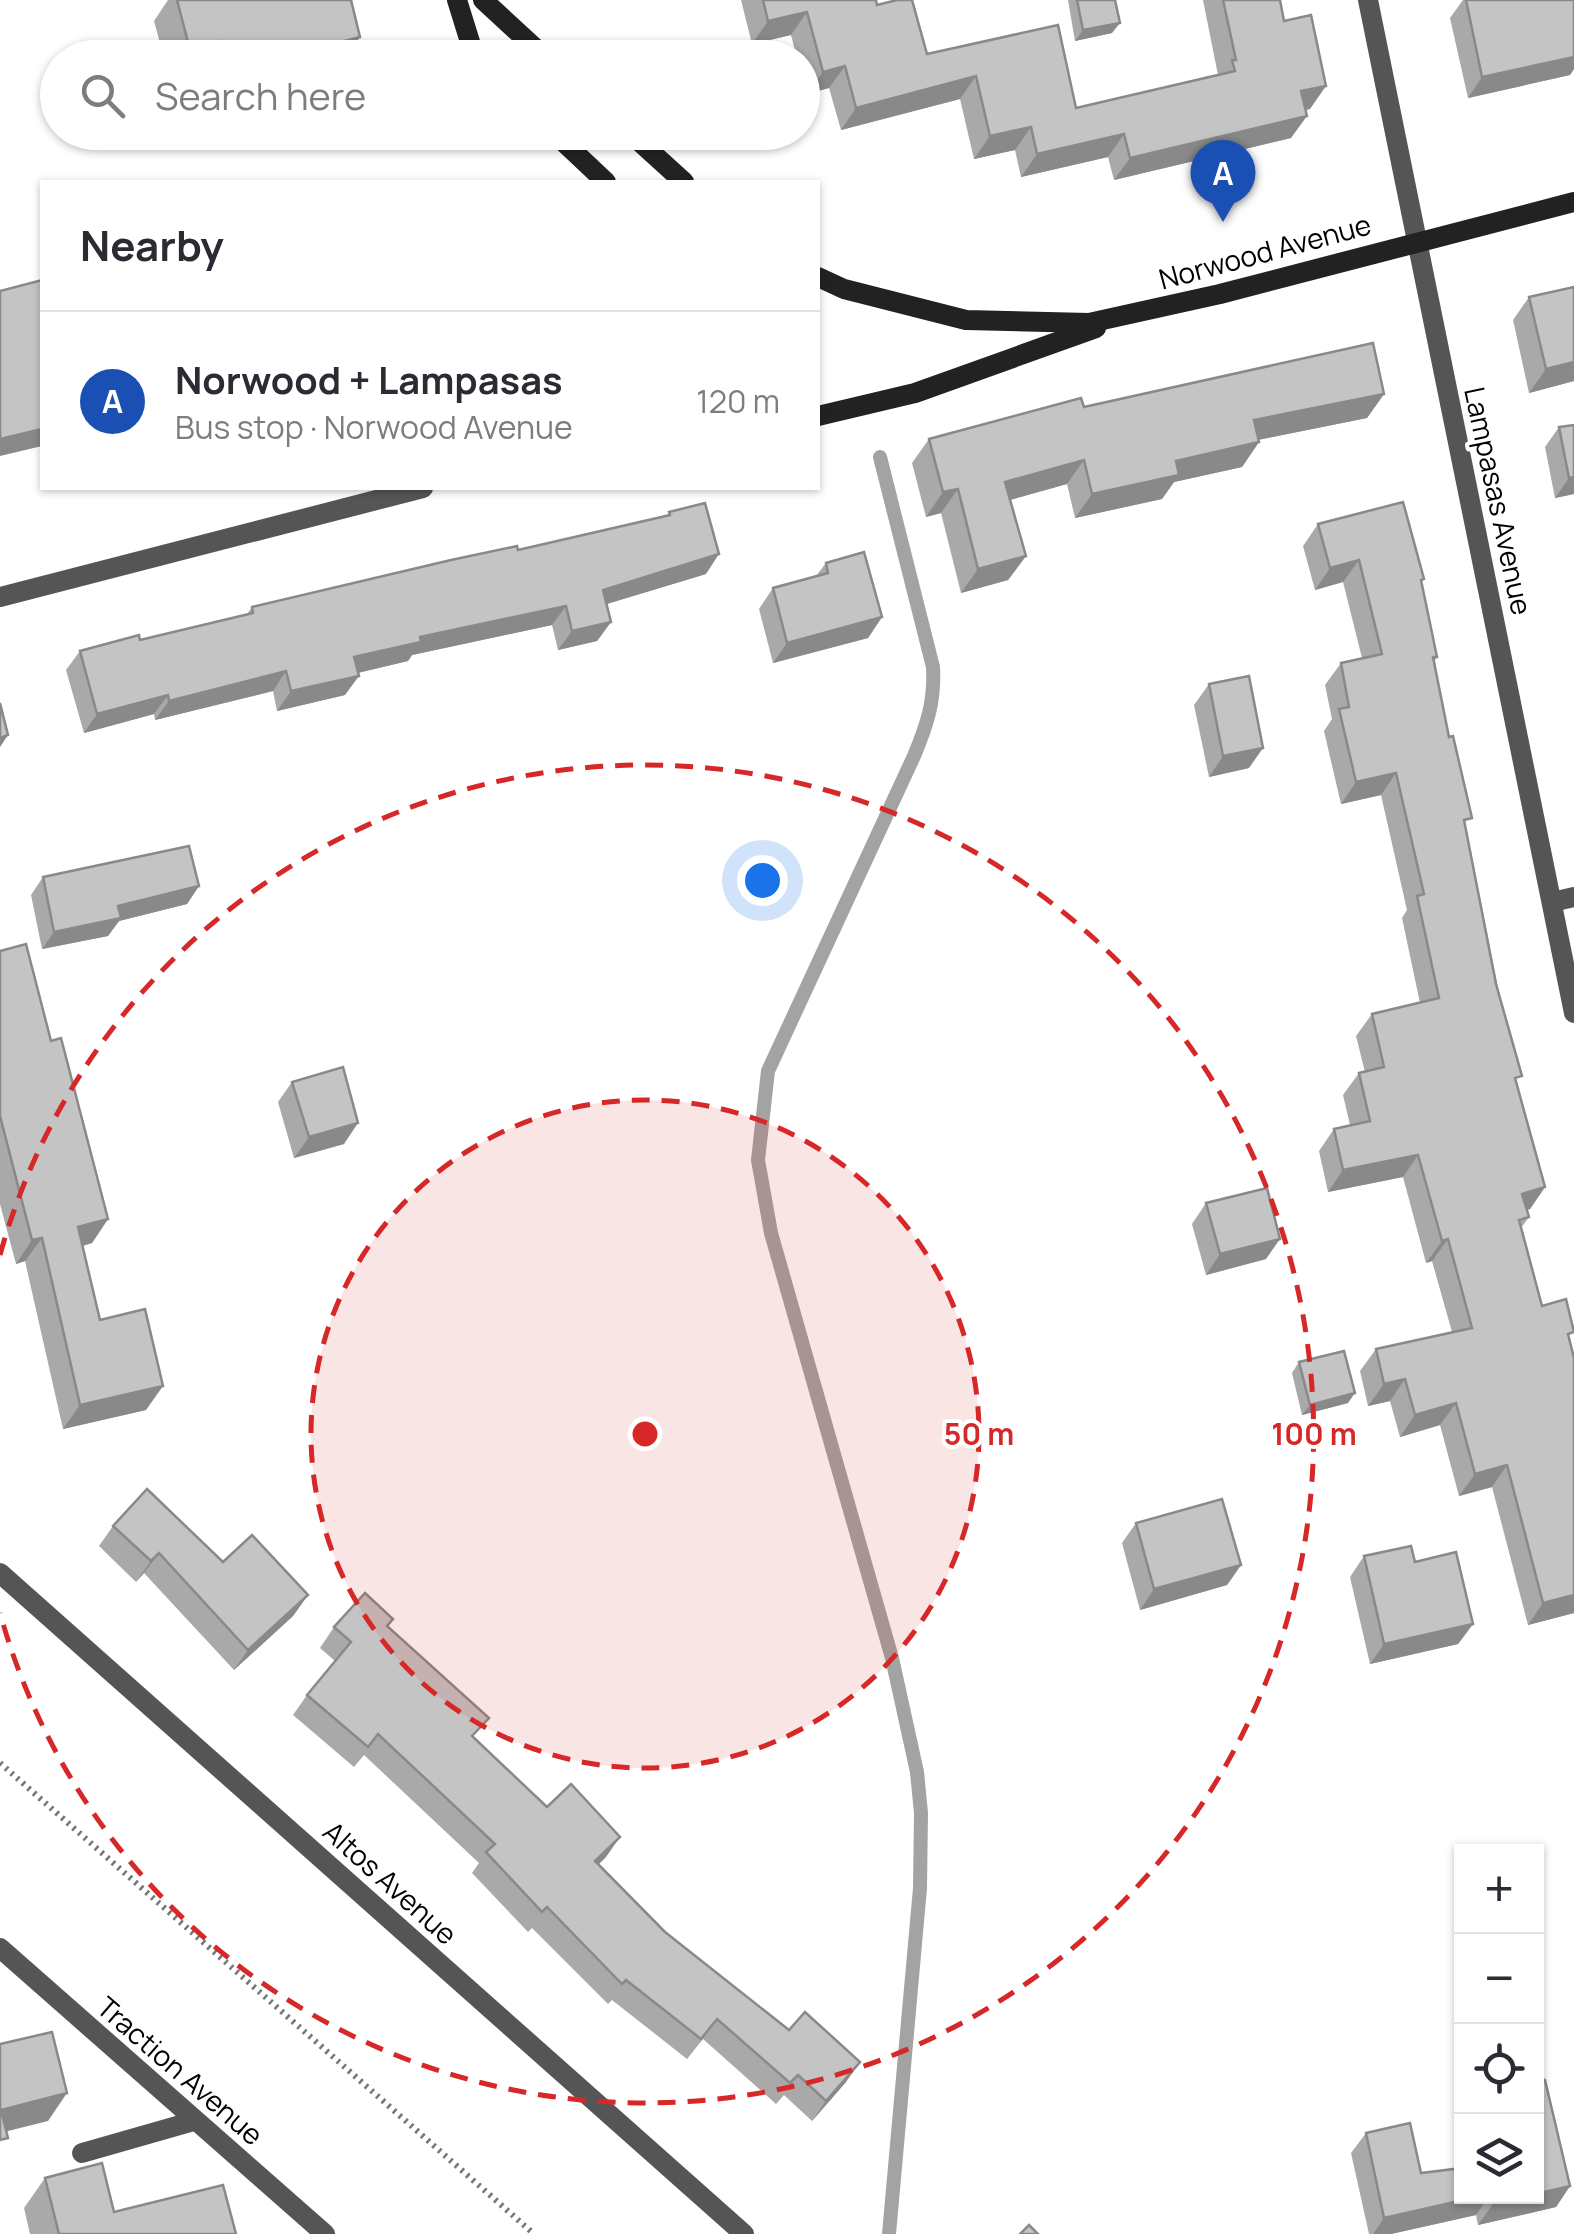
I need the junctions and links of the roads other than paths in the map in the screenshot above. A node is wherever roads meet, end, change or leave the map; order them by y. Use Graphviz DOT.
graph roads {
  1 [pos="457,0"];
  2 [pos="483,0"];
  3 [pos="1368,0"];
  4 [pos="469,40"];
  5 [pos="526,40"];
  6 [pos="572,150"];
  7 [pos="649,150"];
  8 [pos="604,180"];
  9 [pos="682,180"];
  10 [pos="1574,202"];
  11 [pos="1417,241"];
  12 [pos="820,278"];
  13 [pos="1134,314"];
  14 [pos="820,416"];
  15 [pos="415,490"];
  16 [pos="0,597"];
  17 [pos="1574,897"];
  18 [pos="1552,902"];
  19 [pos="1574,1012"];
  20 [pos="0,1573"];
  21 [pos="0,1948"];
  22 [pos="194,2121"];
  23 [pos="82,2153"];
  24 [pos="324,2234"];
  25 [pos="744,2234"];
  1 -- 4 [label="main road"];
  2 -- 5 [label="main road"];
  3 -- 11 [label="street, Lampasas Avenue"];
  6 -- 8 [label="main road"];
  7 -- 9 [label="main road"];
  10 -- 11 [label="main road, Norwood Avenue"];
  11 -- 13 [label="main road, Norwood Avenue"];
  11 -- 18 [label="street, Lampasas Avenue"];
  12 -- 13 [label="main road, Norwood Avenue"];
  13 -- 14 [label="main road"];
  15 -- 16 [label="street"];
  17 -- 18 [label="street"];
  18 -- 19 [label="street, Lampasas Avenue"];
  20 -- 25 [label="street, Altos Avenue"];
  21 -- 22 [label="street, Traction Avenue"];
  22 -- 23 [label="street"];
  22 -- 24 [label="street, Traction Avenue"];
}
